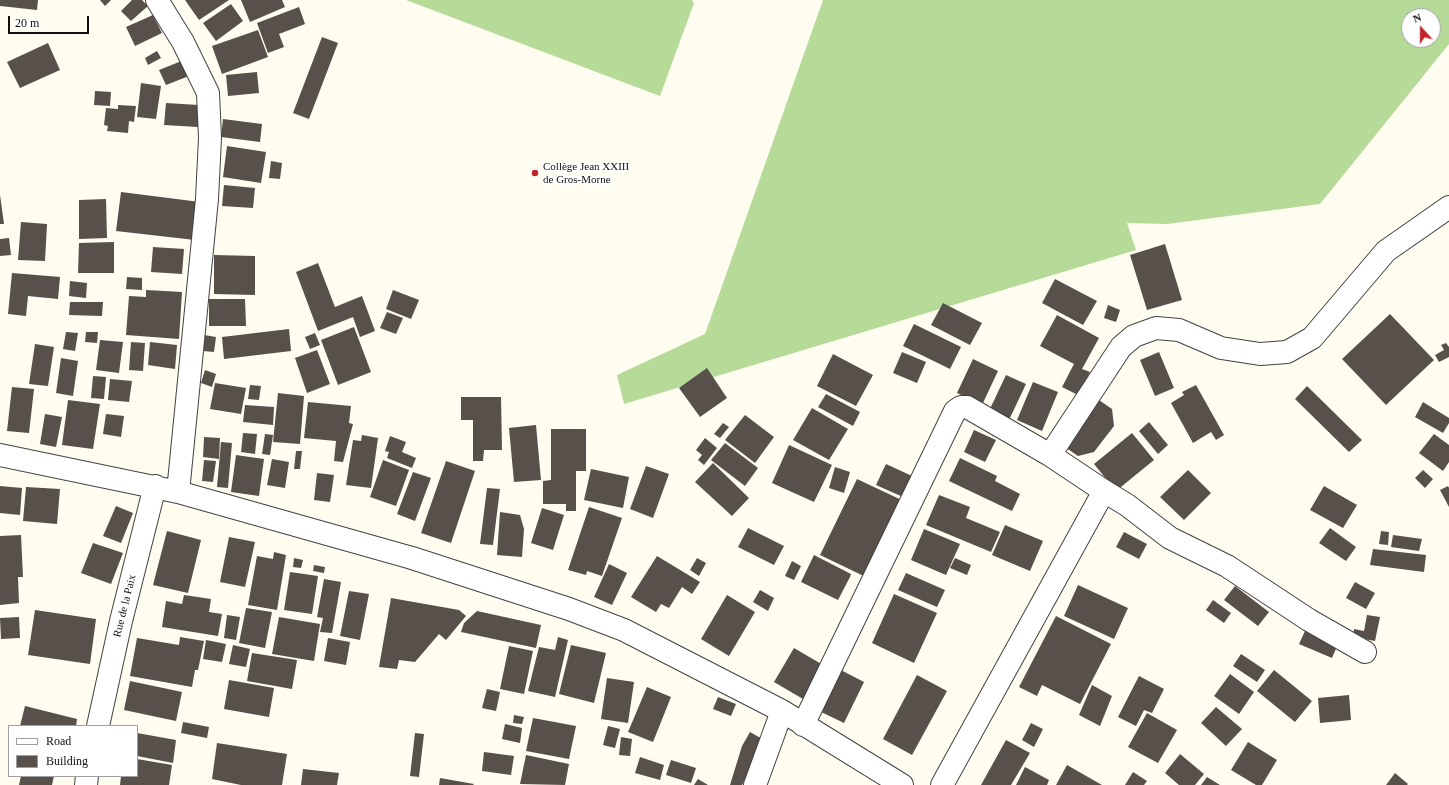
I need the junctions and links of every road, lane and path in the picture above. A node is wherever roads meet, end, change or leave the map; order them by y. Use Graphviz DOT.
graph roads {
  1 [pos="157,0"];
  2 [pos="1449,207"];
  3 [pos="0,455"];
  4 [pos="1050,455"];
  5 [pos="155,486"];
  6 [pos="1104,491"];
  7 [pos="178,492"];
  8 [pos="1365,652"];
  9 [pos="782,711"];
  10 [pos="98,725"];
  11 [pos="803,725"];
  12 [pos="755,785"];
  13 [pos="902,785"];
  14 [pos="942,785"];
  1 -- 7 [label="street"];
  2 -- 4 [label="street"];
  3 -- 5 [label="street"];
  4 -- 6 [label="street"];
  4 -- 11 [label="street"];
  5 -- 7 [label="street"];
  5 -- 10 [label="street, Rue de la Paix"];
  6 -- 8 [label="street"];
  6 -- 14 [label="street"];
  7 -- 9 [label="street"];
  9 -- 11 [label="street"];
  9 -- 12 [label="street"];
  11 -- 13 [label="street"];
}
